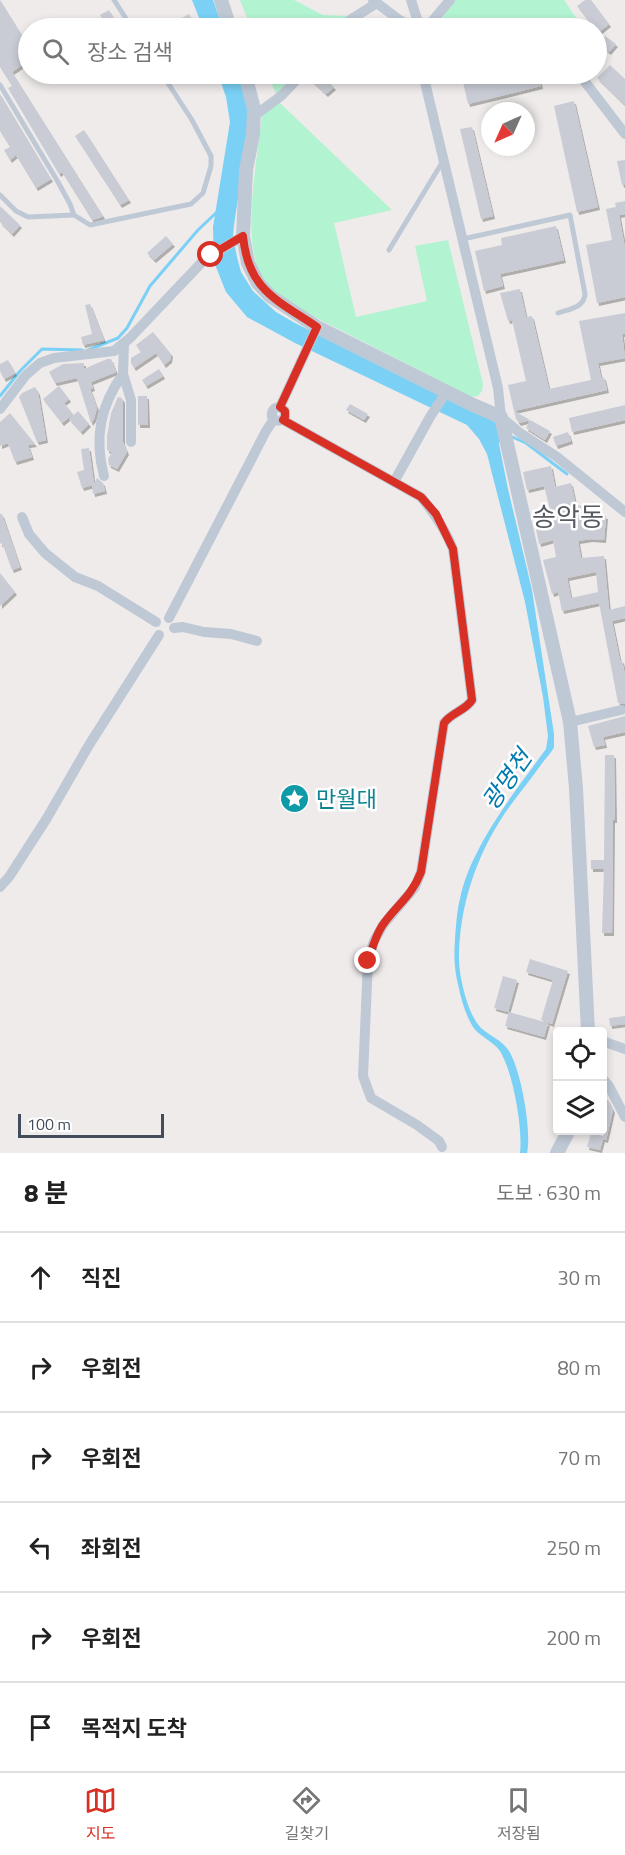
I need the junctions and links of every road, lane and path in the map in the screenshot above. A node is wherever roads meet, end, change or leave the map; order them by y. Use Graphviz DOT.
graph roads {
  1 [pos="114,0"];
  2 [pos="221,0"];
  3 [pos="411,0"];
  4 [pos="450,0"];
  5 [pos="375,2"];
  6 [pos="126,18"];
  7 [pos="227,18"];
  8 [pos="353,18"];
  9 [pos="397,18"];
  10 [pos="413,18"];
  11 [pos="438,18"];
  12 [pos="169,84"];
  13 [pos="248,84"];
  14 [pos="292,84"];
  15 [pos="425,84"];
  16 [pos="587,84"];
  17 [pos="0,85"];
  18 [pos="254,116"];
  19 [pos="625,134"];
  20 [pos="444,160"];
  21 [pos="0,195"];
  22 [pos="74,215"];
  23 [pos="239,239"];
  24 [pos="463,239"];
  25 [pos="388,250"];
  26 [pos="558,313"];
  27 [pos="315,330"];
  28 [pos="124,343"];
  29 [pos="123,374"];
  30 [pos="445,394"];
  31 [pos="0,409"];
  32 [pos="278,420"];
  33 [pos="503,426"];
  34 [pos="131,442"];
  35 [pos="104,476"];
  36 [pos="394,482"];
  37 [pos="625,512"];
  38 [pos="22,517"];
  39 [pos="156,622"];
  40 [pos="171,623"];
  41 [pos="159,635"];
  42 [pos="257,641"];
  43 [pos="621,710"];
  44 [pos="570,722"];
  45 [pos="0,887"];
  46 [pos="588,1027"];
  47 [pos="607,1042"];
  48 [pos="625,1049"];
  49 [pos="605,1081"];
  50 [pos="625,1117"];
  51 [pos="568,1135"];
  52 [pos="442,1147"];
  53 [pos="557,1153"];
  1 -- 6 [label="lane"];
  2 -- 7 [label="street"];
  3 -- 10 [label="street"];
  4 -- 11 [label="street"];
  5 -- 8 [label="street"];
  5 -- 9 [label="street"];
  12 -- 22 [label="lane"];
  13 -- 18 [label="street"];
  14 -- 18 [label="street"];
  15 -- 20 [label="street"];
  16 -- 19 [label="street"];
  17 -- 22 [label="lane"];
  18 -- 23 [label="street"];
  20 -- 24 [label="street"];
  20 -- 25 [label="lane"];
  21 -- 22 [label="lane"];
  23 -- 27 [label="street"];
  23 -- 28 [label="street"];
  24 -- 26 [label="lane"];
  24 -- 33 [label="street"];
  27 -- 30 [label="street"];
  27 -- 32 [label="street"];
  28 -- 29 [label="street"];
  28 -- 31 [label="street"];
  29 -- 34 [label="street"];
  29 -- 35 [label="street"];
  30 -- 33 [label="street"];
  30 -- 36 [label="street"];
  32 -- 36 [label="street"];
  32 -- 40 [label="street"];
  33 -- 37 [label="street"];
  33 -- 44 [label="street"];
  36 -- 52 [label="street"];
  38 -- 39 [label="street"];
  39 -- 40 [label="street"];
  39 -- 41 [label="street"];
  40 -- 41 [label="street"];
  40 -- 42 [label="street"];
  41 -- 45 [label="street"];
  43 -- 44 [label="street"];
  44 -- 46 [label="street"];
  47 -- 48 [label="street"];
  49 -- 50 [label="street"];
  51 -- 53 [label="street"];
}
